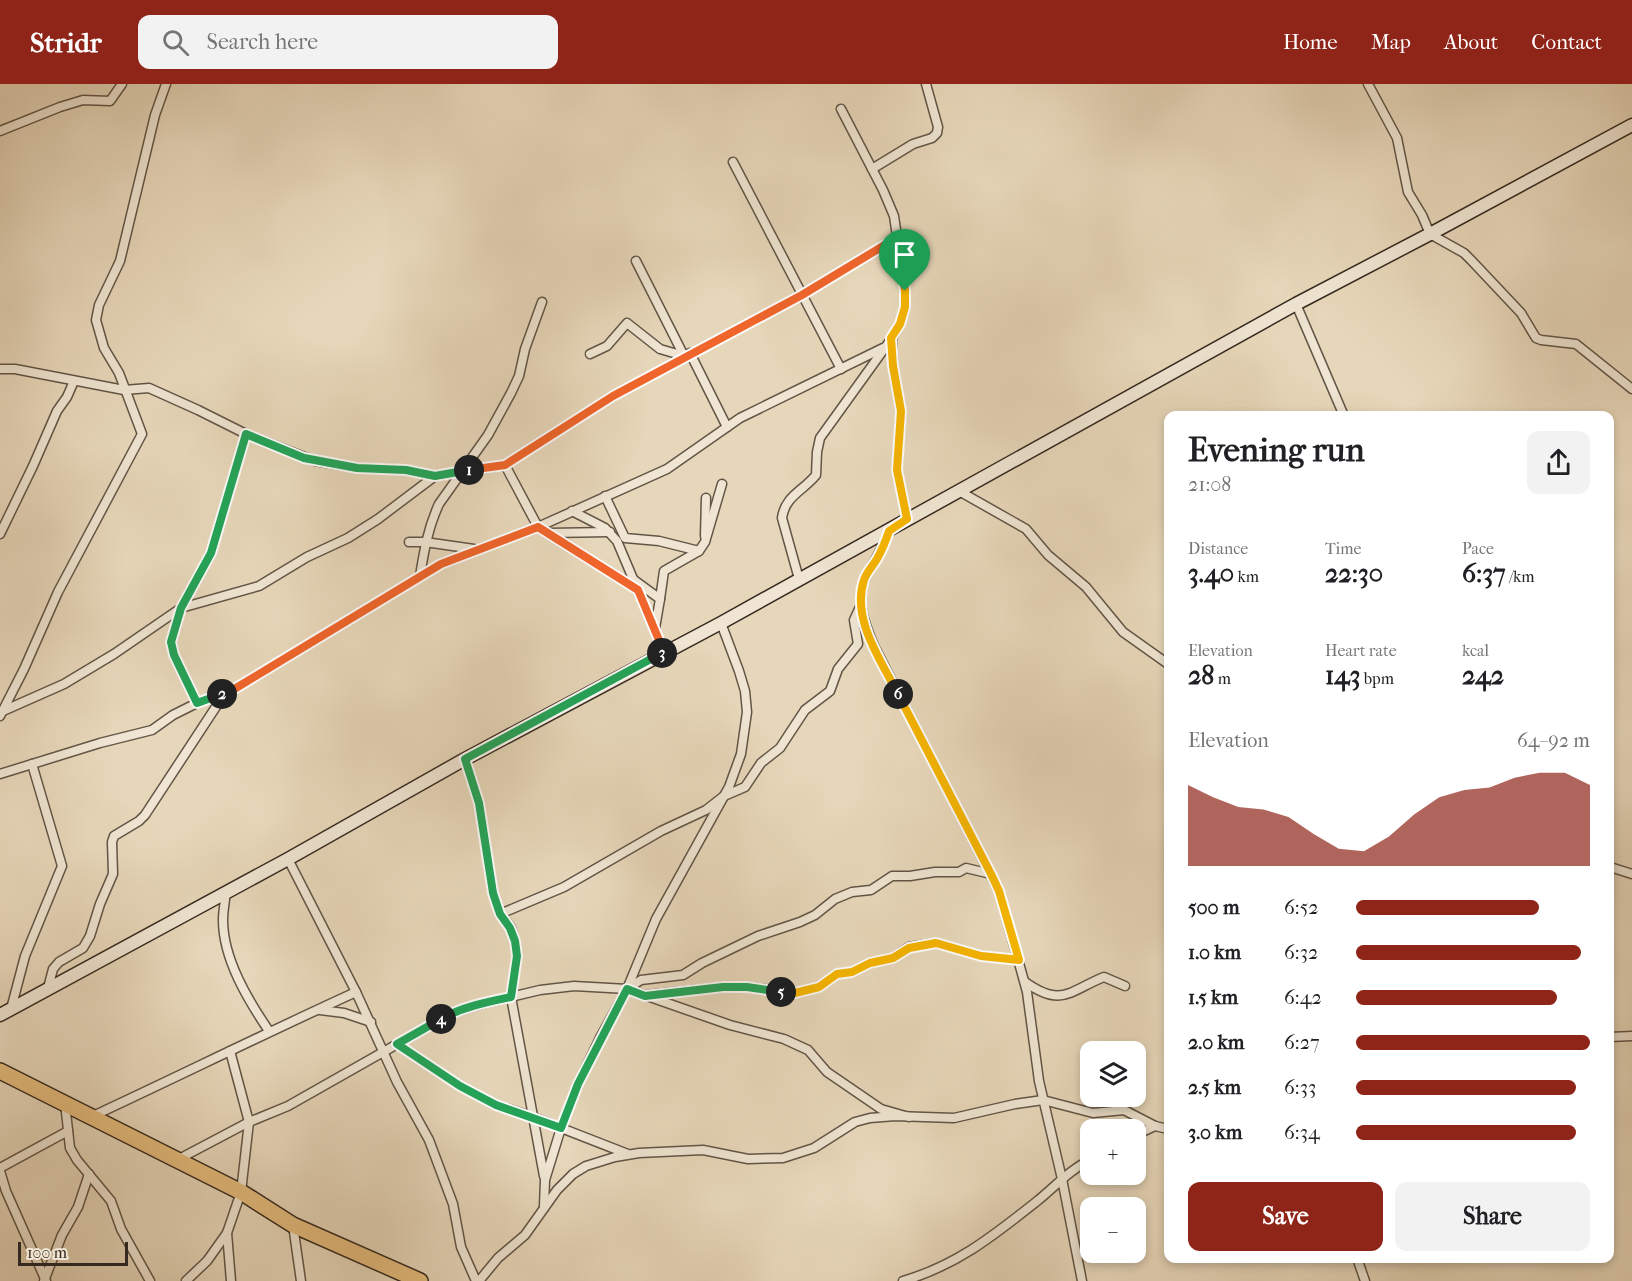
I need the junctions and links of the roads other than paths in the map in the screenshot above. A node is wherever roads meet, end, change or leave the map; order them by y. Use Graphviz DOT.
graph roads {
  1 [pos="122,84"];
  2 [pos="166,84"];
  3 [pos="926,84"];
  4 [pos="1368,84"];
  5 [pos="841,109"];
  6 [pos="1632,124"];
  7 [pos="0,131"];
  8 [pos="733,162"];
  9 [pos="872,169"];
  10 [pos="1431,234"];
  11 [pos="898,237"];
  12 [pos="636,261"];
  13 [pos="802,295"];
  14 [pos="542,302"];
  15 [pos="1296,304"];
  16 [pos="891,338"];
  17 [pos="883,348"];
  18 [pos="590,354"];
  19 [pos="687,355"];
  20 [pos="0,369"];
  21 [pos="841,369"];
  22 [pos="74,381"];
  23 [pos="1632,389"];
  24 [pos="124,390"];
  25 [pos="1342,411"];
  26 [pos="727,427"];
  27 [pos="246,434"];
  28 [pos="505,465"];
  29 [pos="464,471"];
  30 [pos="435,476"];
  31 [pos="722,484"];
  32 [pos="959,491"];
  33 [pos="605,496"];
  34 [pos="706,498"];
  35 [pos="572,511"];
  36 [pos="907,519"];
  37 [pos="538,527"];
  38 [pos="889,531"];
  39 [pos="610,532"];
  40 [pos="548,533"];
  41 [pos="0,534"];
  42 [pos="706,540"];
  43 [pos="409,542"];
  44 [pos="425,542"];
  45 [pos="477,550"];
  46 [pos="699,551"];
  47 [pos="420,576"];
  48 [pos="799,579"];
  49 [pos="633,580"];
  50 [pos="638,590"];
  51 [pos="660,599"];
  52 [pos="860,607"];
  53 [pos="181,608"];
  54 [pos="722,623"];
  55 [pos="654,630"];
  56 [pos="664,652"];
  57 [pos="1164,661"];
  58 [pos="225,693"];
  59 [pos="197,703"];
  60 [pos="1,714"];
  61 [pos="465,759"];
  62 [pos="32,764"];
  63 [pos="0,774"];
  64 [pos="724,796"];
  65 [pos="288,859"];
  66 [pos="1614,868"];
  67 [pos="1632,873"];
  68 [pos="991,874"];
  69 [pos="226,892"];
  70 [pos="500,914"];
  71 [pos="1019,960"];
  72 [pos="1025,981"];
  73 [pos="1125,986"];
  74 [pos="48,988"];
  75 [pos="627,989"];
  76 [pos="356,992"];
  77 [pos="645,996"];
  78 [pos="511,997"];
  79 [pos="316,1010"];
  80 [pos="5,1012"];
  81 [pos="371,1022"];
  82 [pos="269,1031"];
  83 [pos="1632,1036"];
  84 [pos="1614,1037"];
  85 [pos="397,1044"];
  86 [pos="230,1051"];
  87 [pos="382,1051"];
  88 [pos="0,1071"];
  89 [pos="1043,1100"];
  90 [pos="65,1103"];
  91 [pos="93,1116"];
  92 [pos="533,1117"];
  93 [pos="909,1117"];
  94 [pos="249,1122"];
  95 [pos="1155,1126"];
  96 [pos="561,1128"];
  97 [pos="1164,1128"];
  98 [pos="1146,1130"];
  99 [pos="68,1131"];
  100 [pos="628,1154"];
  101 [pos="177,1160"];
  102 [pos="1080,1165"];
  103 [pos="0,1169"];
  104 [pos="89,1174"];
  105 [pos="1062,1179"];
  106 [pos="545,1180"];
  107 [pos="241,1192"];
  108 [pos="544,1209"];
  109 [pos="293,1225"];
  110 [pos="226,1233"];
  111 [pos="1359,1263"];
  112 [pos="45,1280"];
  113 [pos="150,1281"];
  114 [pos="186,1281"];
  115 [pos="231,1281"];
  116 [pos="301,1281"];
  117 [pos="420,1281"];
  118 [pos="478,1281"];
  119 [pos="903,1281"];
  120 [pos="1082,1281"];
  121 [pos="1365,1281"];
  1 -- 7 [label="street"];
  2 -- 24 [label="street"];
  3 -- 9 [label="street"];
  4 -- 10 [label="street"];
  5 -- 9 [label="street"];
  6 -- 10 [label="main road"];
  8 -- 13 [label="street"];
  9 -- 11 [label="street"];
  10 -- 15 [label="main road"];
  10 -- 23 [label="street"];
  11 -- 13 [label="street"];
  11 -- 16 [label="street"];
  12 -- 19 [label="street"];
  13 -- 19 [label="street"];
  13 -- 21 [label="street"];
  14 -- 29 [label="street"];
  15 -- 25 [label="street"];
  15 -- 32 [label="main road"];
  16 -- 17 [label="street"];
  16 -- 36 [label="street"];
  17 -- 21 [label="street"];
  17 -- 48 [label="street"];
  18 -- 19 [label="street"];
  19 -- 26 [label="street"];
  19 -- 28 [label="street"];
  20 -- 22 [label="street"];
  21 -- 26 [label="street"];
  22 -- 24 [label="street"];
  22 -- 41 [label="street"];
  24 -- 27 [label="street"];
  24 -- 60 [label="street"];
  26 -- 33 [label="street"];
  27 -- 30 [label="street"];
  27 -- 53 [label="street"];
  28 -- 29 [label="street"];
  28 -- 37 [label="street"];
  29 -- 30 [label="street"];
  29 -- 44 [label="street"];
  30 -- 53 [label="street"];
  31 -- 42 [label="street"];
  32 -- 36 [label="main road"];
  32 -- 57 [label="street"];
  33 -- 35 [label="street"];
  33 -- 46 [label="street"];
  34 -- 42 [label="street"];
  35 -- 37 [label="street"];
  35 -- 39 [label="street"];
  36 -- 38 [label="main road"];
  37 -- 40 [label="street"];
  37 -- 45 [label="street"];
  38 -- 48 [label="main road"];
  38 -- 52 [label="street"];
  39 -- 40 [label="street"];
  39 -- 49 [label="street"];
  40 -- 50 [label="street"];
  42 -- 46 [label="street"];
  43 -- 44 [label="street"];
  44 -- 45 [label="street"];
  44 -- 47 [label="street"];
  45 -- 47 [label="street"];
  46 -- 51 [label="street"];
  47 -- 58 [label="street"];
  48 -- 54 [label="main road"];
  49 -- 50 [label="street"];
  49 -- 51 [label="street"];
  50 -- 55 [label="street"];
  51 -- 55 [label="street"];
  52 -- 64 [label="street"];
  52 -- 68 [label="street"];
  53 -- 59 [label="street"];
  53 -- 60 [label="street"];
  54 -- 56 [label="main road"];
  54 -- 64 [label="street"];
  55 -- 56 [label="street"];
  56 -- 61 [label="main road"];
  58 -- 59 [label="street"];
  58 -- 74 [label="street"];
  59 -- 62 [label="street"];
  61 -- 65 [label="main road"];
  61 -- 70 [label="street"];
  62 -- 63 [label="street"];
  62 -- 80 [label="street"];
  64 -- 70 [label="street"];
  64 -- 75 [label="street"];
  65 -- 69 [label="main road"];
  65 -- 76 [label="street"];
  66 -- 67 [label="street"];
  68 -- 71 [label="street"];
  68 -- 75 [label="street"];
  69 -- 74 [label="main road"];
  69 -- 82 [label="street"];
  70 -- 78 [label="street"];
  71 -- 72 [label="street"];
  71 -- 77 [label="street"];
  72 -- 73 [label="street"];
  72 -- 89 [label="street"];
  74 -- 80 [label="main road"];
  75 -- 77 [label="street"];
  75 -- 78 [label="street"];
  75 -- 96 [label="street"];
  76 -- 79 [label="street"];
  76 -- 81 [label="street"];
  77 -- 93 [label="street"];
  78 -- 85 [label="street"];
  78 -- 92 [label="street"];
  79 -- 81 [label="street"];
  79 -- 82 [label="street"];
  81 -- 87 [label="street"];
  82 -- 86 [label="street"];
  83 -- 84 [label="street"];
  85 -- 87 [label="street"];
  85 -- 92 [label="street"];
  86 -- 91 [label="street"];
  86 -- 94 [label="street"];
  87 -- 94 [label="street"];
  87 -- 118 [label="street"];
  88 -- 90 [label="highway"];
  89 -- 93 [label="street"];
  89 -- 95 [label="street"];
  89 -- 105 [label="street"];
  90 -- 91 [label="highway"];
  90 -- 99 [label="street"];
  91 -- 101 [label="highway"];
  92 -- 96 [label="street"];
  92 -- 106 [label="street"];
  93 -- 100 [label="street"];
  94 -- 101 [label="street"];
  94 -- 107 [label="street"];
  95 -- 97 [label="street"];
  95 -- 98 [label="street"];
  96 -- 100 [label="street"];
  96 -- 106 [label="street"];
  99 -- 103 [label="street"];
  99 -- 104 [label="street"];
  100 -- 108 [label="street"];
  101 -- 107 [label="highway"];
  102 -- 105 [label="street"];
  103 -- 112 [label="street"];
  104 -- 112 [label="street"];
  104 -- 113 [label="street"];
  105 -- 119 [label="street"];
  105 -- 120 [label="street"];
  106 -- 108 [label="street"];
  107 -- 109 [label="highway"];
  107 -- 110 [label="street"];
  108 -- 118 [label="street"];
  109 -- 116 [label="street"];
  109 -- 117 [label="highway"];
  110 -- 114 [label="street"];
  110 -- 115 [label="street"];
  111 -- 121 [label="street"];
}
